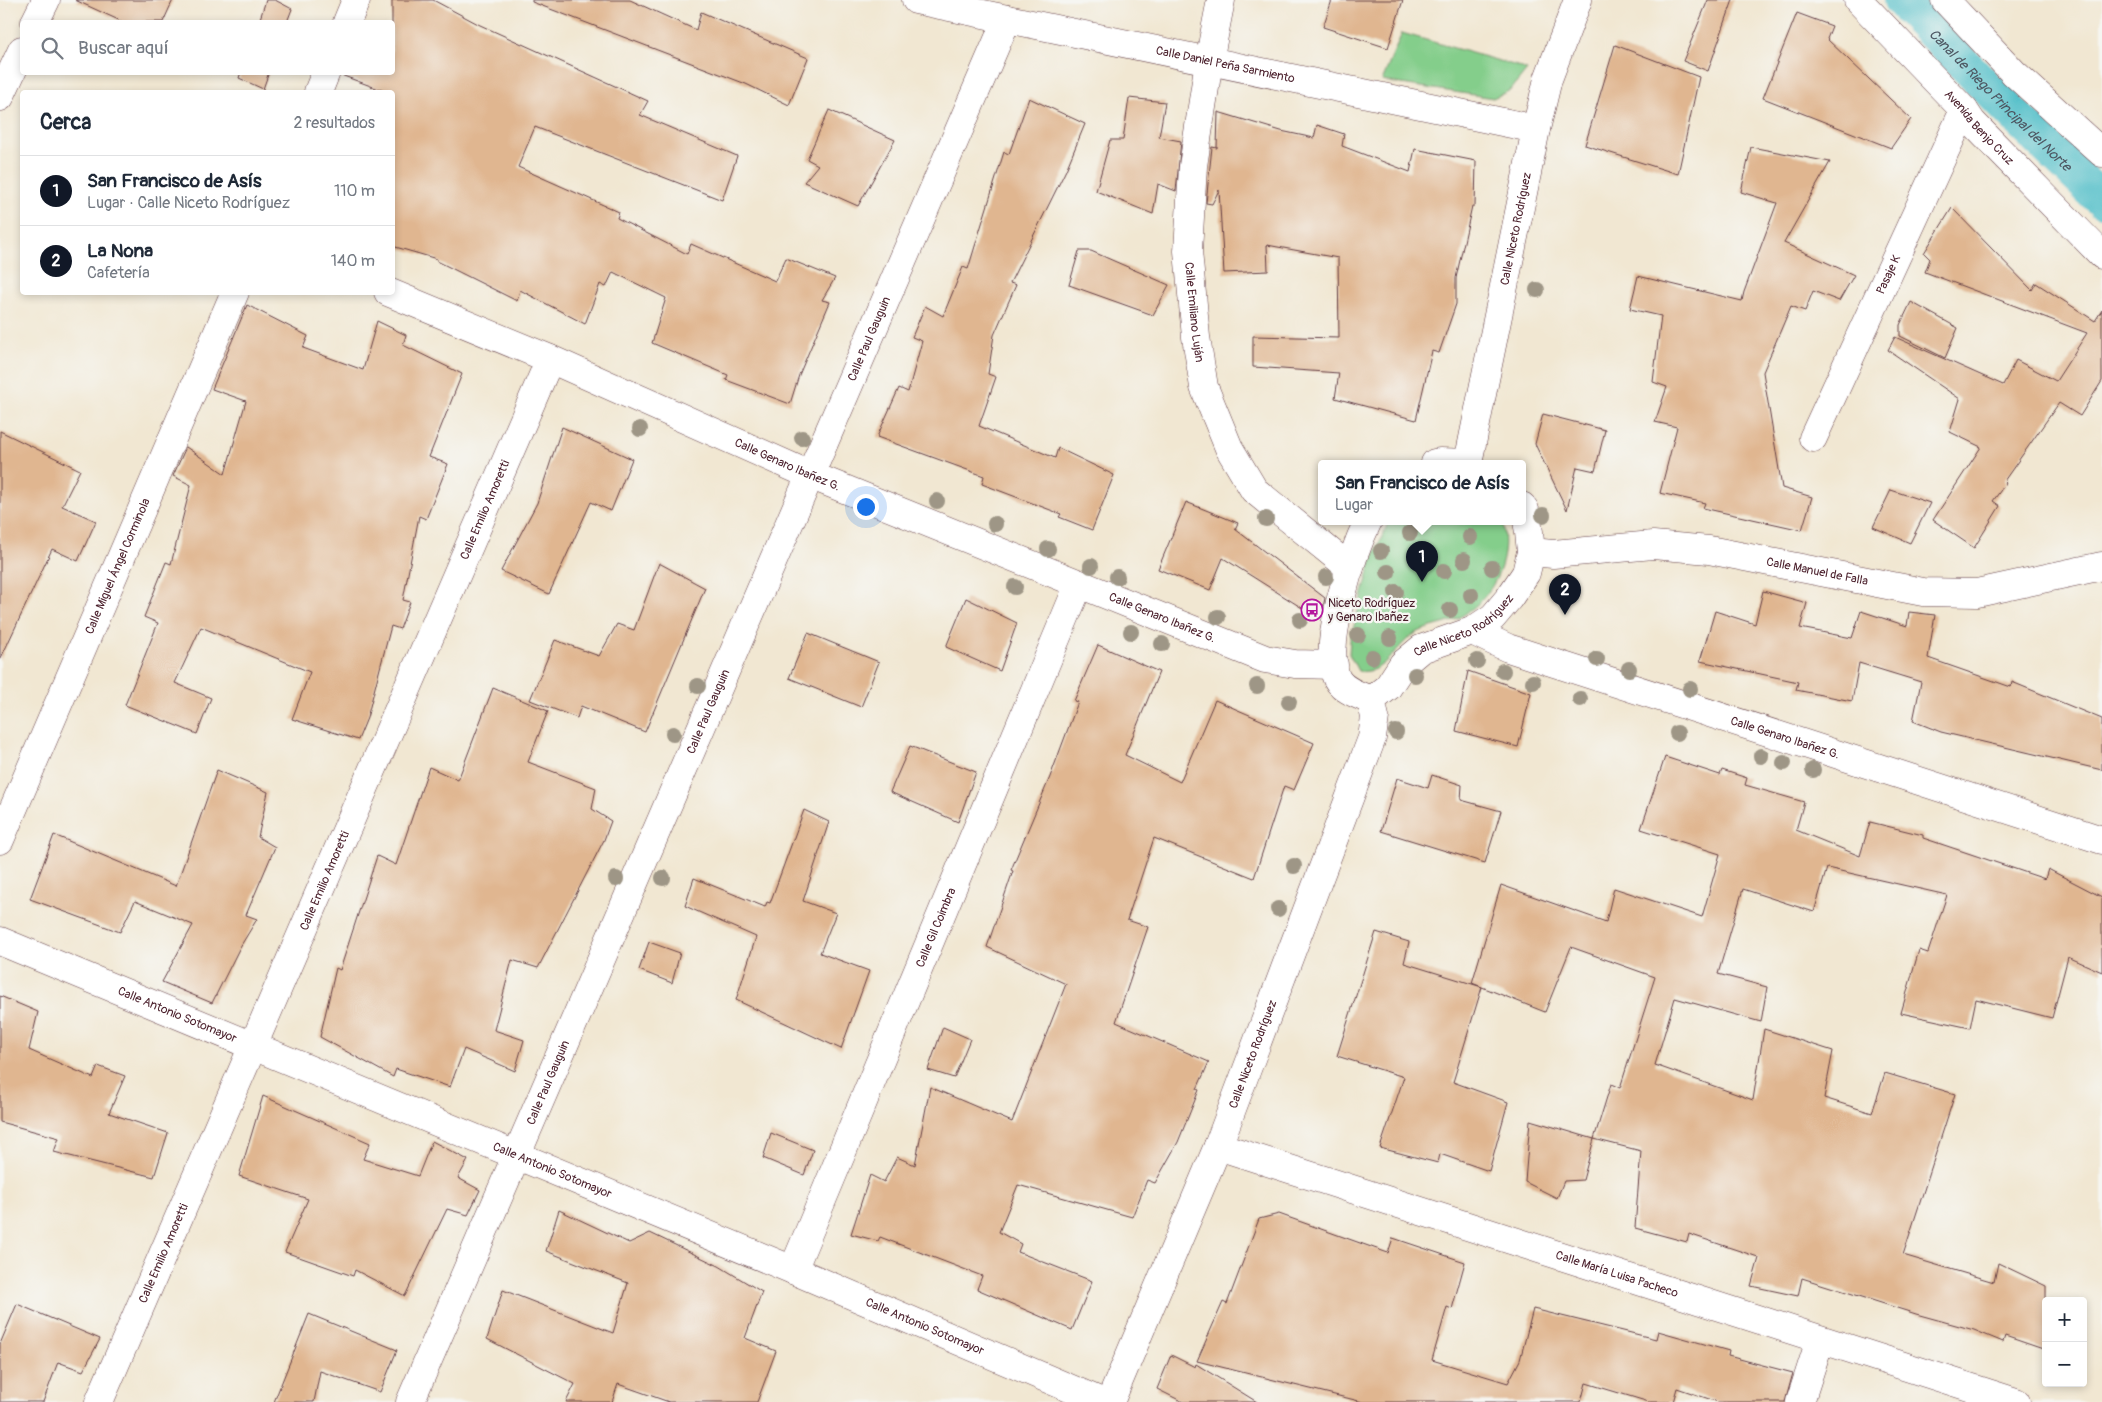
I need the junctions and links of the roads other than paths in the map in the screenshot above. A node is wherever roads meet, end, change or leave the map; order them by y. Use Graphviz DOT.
graph roads {
  1 [pos="46,0"];
  2 [pos="356,0"];
  3 [pos="916,0"];
  4 [pos="1221,0"];
  5 [pos="1578,0"];
  6 [pos="1858,0"];
  7 [pos="1945,0"];
  8 [pos="1007,19"];
  9 [pos="36,20"];
  10 [pos="348,20"];
  11 [pos="20,54"];
  12 [pos="1209,61"];
  13 [pos="325,75"];
  14 [pos="319,90"];
  15 [pos="0,97"];
  16 [pos="1964,110"];
  17 [pos="1536,130"];
  18 [pos="2099,141"];
  19 [pos="2102,255"];
  20 [pos="234,295"];
  21 [pos="395,295"];
  22 [pos="550,360"];
  23 [pos="1813,438"];
  24 [pos="1469,460"];
  25 [pos="810,475"];
  26 [pos="1526,516"];
  27 [pos="1366,525"];
  28 [pos="1531,552"];
  29 [pos="2102,566"];
  30 [pos="1350,568"];
  31 [pos="1079,584"];
  32 [pos="1472,631"];
  33 [pos="1334,665"];
  34 [pos="1371,700"];
  35 [pos="0,840"];
  36 [pos="2102,840"];
  37 [pos="0,941"];
  38 [pos="253,1046"];
  39 [pos="1218,1146"];
  40 [pos="516,1155"];
  41 [pos="793,1270"];
  42 [pos="1820,1340"];
  43 [pos="99,1402"];
  44 [pos="410,1402"];
  45 [pos="1102,1402"];
  46 [pos="1110,1402"];
  47 [pos="1800,1402"];
  48 [pos="2016,1402"];
  1 -- 9 [label="street"];
  2 -- 10 [label="street"];
  3 -- 8 [label="street, Calle Daniel Peña Sarmiento"];
  4 -- 12 [label="street, Calle Emiliano Luján"];
  5 -- 17 [label="street, Calle Niceto Rodríguez"];
  6 -- 16 [label="street, Avenida Benjo Cruz"];
  7 -- 18 [label="street"];
  8 -- 12 [label="street, Calle Daniel Peña Sarmiento"];
  8 -- 25 [label="street, Calle Paul Gauguin"];
  11 -- 15 [label="street"];
  12 -- 17 [label="street, Calle Daniel Peña Sarmiento"];
  12 -- 30 [label="street, Calle Emiliano Luján"];
  13 -- 14 [label="street"];
  16 -- 19 [label="street, Avenida Benjo Cruz"];
  16 -- 23 [label="street, Pasaje K"];
  17 -- 24 [label="street, Calle Niceto Rodríguez"];
  20 -- 35 [label="street, Calle Miguel Ángel Corminola"];
  21 -- 22 [label="street, Calle Genaro Ibañez G."];
  22 -- 25 [label="street, Calle Genaro Ibañez G."];
  22 -- 38 [label="street, Calle Emilio Amoretti"];
  25 -- 31 [label="street, Calle Genaro Ibañez G."];
  25 -- 40 [label="street, Calle Paul Gauguin"];
  26 -- 28 [label="street, Calle Niceto Rodríguez"];
  27 -- 30 [label="street"];
  28 -- 29 [label="street, Calle Manuel de Falla"];
  28 -- 32 [label="street, Calle Niceto Rodríguez"];
  30 -- 33 [label="street"];
  31 -- 33 [label="street, Calle Genaro Ibañez G."];
  31 -- 41 [label="street, Calle Gil Coimbra"];
  32 -- 34 [label="street, Calle Niceto Rodríguez"];
  32 -- 36 [label="street, Calle Genaro Ibañez G."];
  33 -- 34 [label="street"];
  34 -- 39 [label="street, Calle Niceto Rodríguez"];
  37 -- 38 [label="street, Calle Antonio Sotomayor"];
  38 -- 40 [label="street, Calle Antonio Sotomayor"];
  38 -- 43 [label="street, Calle Emilio Amoretti"];
  39 -- 42 [label="street, Calle María Luisa Pacheco"];
  39 -- 46 [label="street, Calle Niceto Rodríguez"];
  40 -- 41 [label="street, Calle Antonio Sotomayor"];
  40 -- 44 [label="street, Calle Paul Gauguin"];
  41 -- 45 [label="street, Calle Antonio Sotomayor"];
  42 -- 47 [label="street"];
  42 -- 48 [label="street, Calle María Luisa Pacheco"];
}
